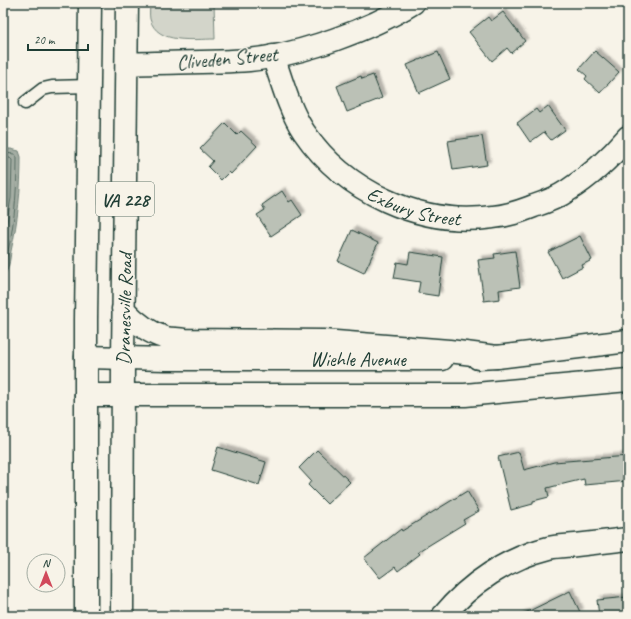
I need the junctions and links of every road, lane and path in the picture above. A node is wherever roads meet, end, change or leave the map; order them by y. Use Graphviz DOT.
graph roads {
  1 [pos="90,3"];
  2 [pos="127,3"];
  3 [pos="413,3"];
  4 [pos="273,56"];
  5 [pos="127,64"];
  6 [pos="89,86"];
  7 [pos="25,103"];
  8 [pos="628,137"];
  9 [pos="124,309"];
  10 [pos="628,341"];
  11 [pos="497,357"];
  12 [pos="86,358"];
  13 [pos="123,358"];
  14 [pos="628,380"];
  15 [pos="86,395"];
  16 [pos="123,395"];
  17 [pos="628,539"];
  18 [pos="86,616"];
  19 [pos="122,616"];
  20 [pos="443,616"];
  1 -- 6 [label="main road, Dranesville Road / VA 228"];
  2 -- 5 [label="main road, Dranesville Road / VA 228"];
  3 -- 4 [label="main road, Cliveden Street"];
  4 -- 5 [label="main road, Cliveden Street"];
  4 -- 8 [label="main road, Exbury Street"];
  5 -- 9 [label="main road, Dranesville Road / VA 228"];
  6 -- 7 [label="lane"];
  6 -- 12 [label="main road, Dranesville Road / VA 228"];
  9 -- 11 [label="main road"];
  9 -- 13 [label="main road, Dranesville Road / VA 228"];
  10 -- 11 [label="main road, Wiehle Avenue"];
  11 -- 13 [label="main road, Wiehle Avenue"];
  12 -- 13 [label="main road, Wiehle Avenue"];
  12 -- 15 [label="main road, Dranesville Road / VA 228"];
  13 -- 16 [label="main road, Dranesville Road / VA 228"];
  14 -- 16 [label="main road, Wiehle Avenue"];
  15 -- 16 [label="main road, Wiehle Avenue"];
  15 -- 18 [label="main road, Dranesville Road / VA 228"];
  16 -- 19 [label="main road, Dranesville Road / VA 228"];
  17 -- 20 [label="main road"];
}
